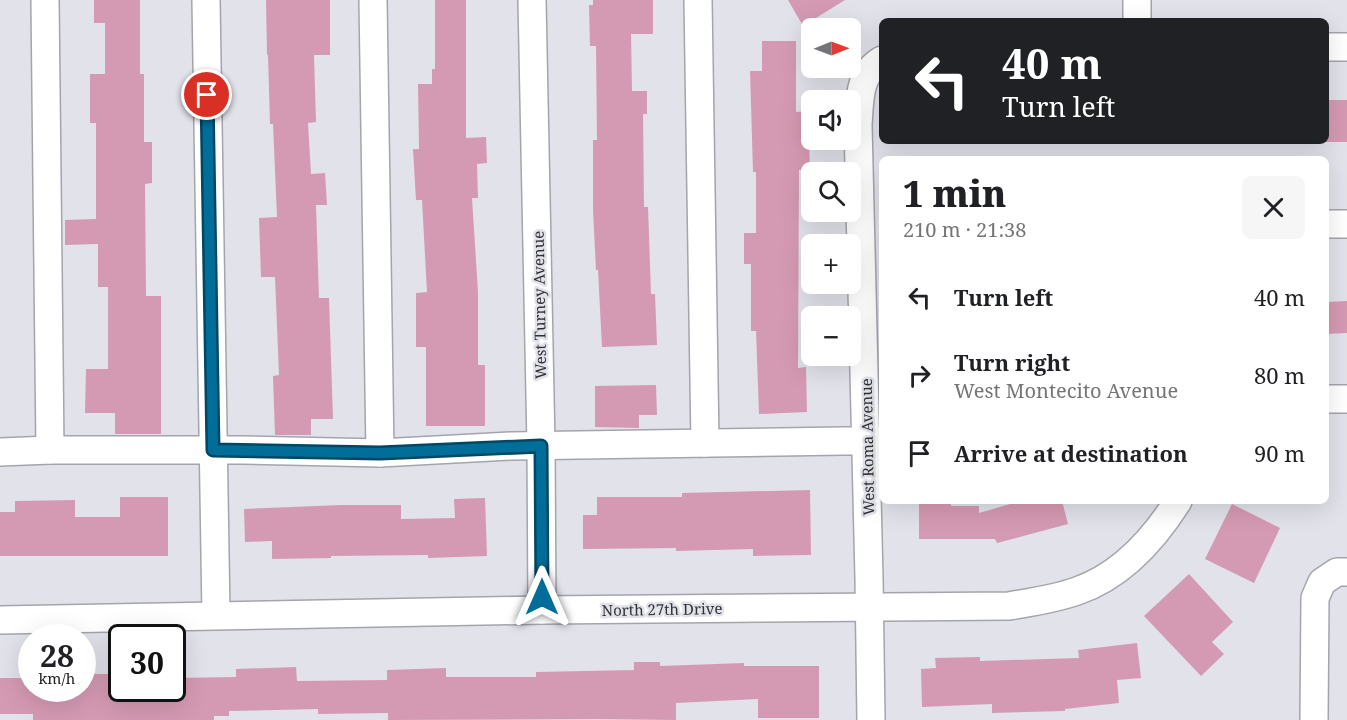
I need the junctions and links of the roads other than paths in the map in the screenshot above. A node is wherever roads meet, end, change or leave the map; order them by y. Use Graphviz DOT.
graph roads {
  1 [pos="45,0"];
  2 [pos="206,0"];
  3 [pos="373,0"];
  4 [pos="532,0"];
  5 [pos="698,0"];
  6 [pos="1137,0"];
  7 [pos="1137,18"];
  8 [pos="1329,47"];
  9 [pos="1347,47"];
  10 [pos="876,65"];
  11 [pos="1329,224"];
  12 [pos="1347,224"];
  13 [pos="1329,399"];
  14 [pos="1347,399"];
  15 [pos="874,441"];
  16 [pos="705,443"];
  17 [pos="541,446"];
  18 [pos="50,450"];
  19 [pos="213,450"];
  20 [pos="0,452"];
  21 [pos="380,453"];
  22 [pos="1176,504"];
  23 [pos="1347,572"];
  24 [pos="870,607"];
  25 [pos="542,610"];
  26 [pos="216,615"];
  27 [pos="0,620"];
  28 [pos="871,720"];
  29 [pos="1314,720"];
  1 -- 18 [label="street"];
  2 -- 19 [label="street"];
  3 -- 21 [label="street"];
  4 -- 17 [label="street, West Turney Avenue"];
  5 -- 16 [label="street"];
  6 -- 7 [label="street"];
  8 -- 9 [label="street"];
  10 -- 15 [label="street, West Roma Avenue"];
  11 -- 12 [label="street"];
  13 -- 14 [label="street"];
  15 -- 16 [label="street"];
  15 -- 24 [label="street, West Roma Avenue"];
  16 -- 17 [label="street"];
  17 -- 21 [label="street"];
  17 -- 25 [label="street, West Turney Avenue"];
  18 -- 19 [label="street"];
  18 -- 20 [label="street"];
  19 -- 21 [label="street"];
  19 -- 26 [label="street"];
  22 -- 24 [label="street, North 27th Drive"];
  23 -- 29 [label="street"];
  24 -- 25 [label="street, North 27th Drive"];
  24 -- 28 [label="street, West Roma Avenue"];
  25 -- 26 [label="street, North 27th Drive"];
  26 -- 27 [label="street, North 27th Drive"];
}
